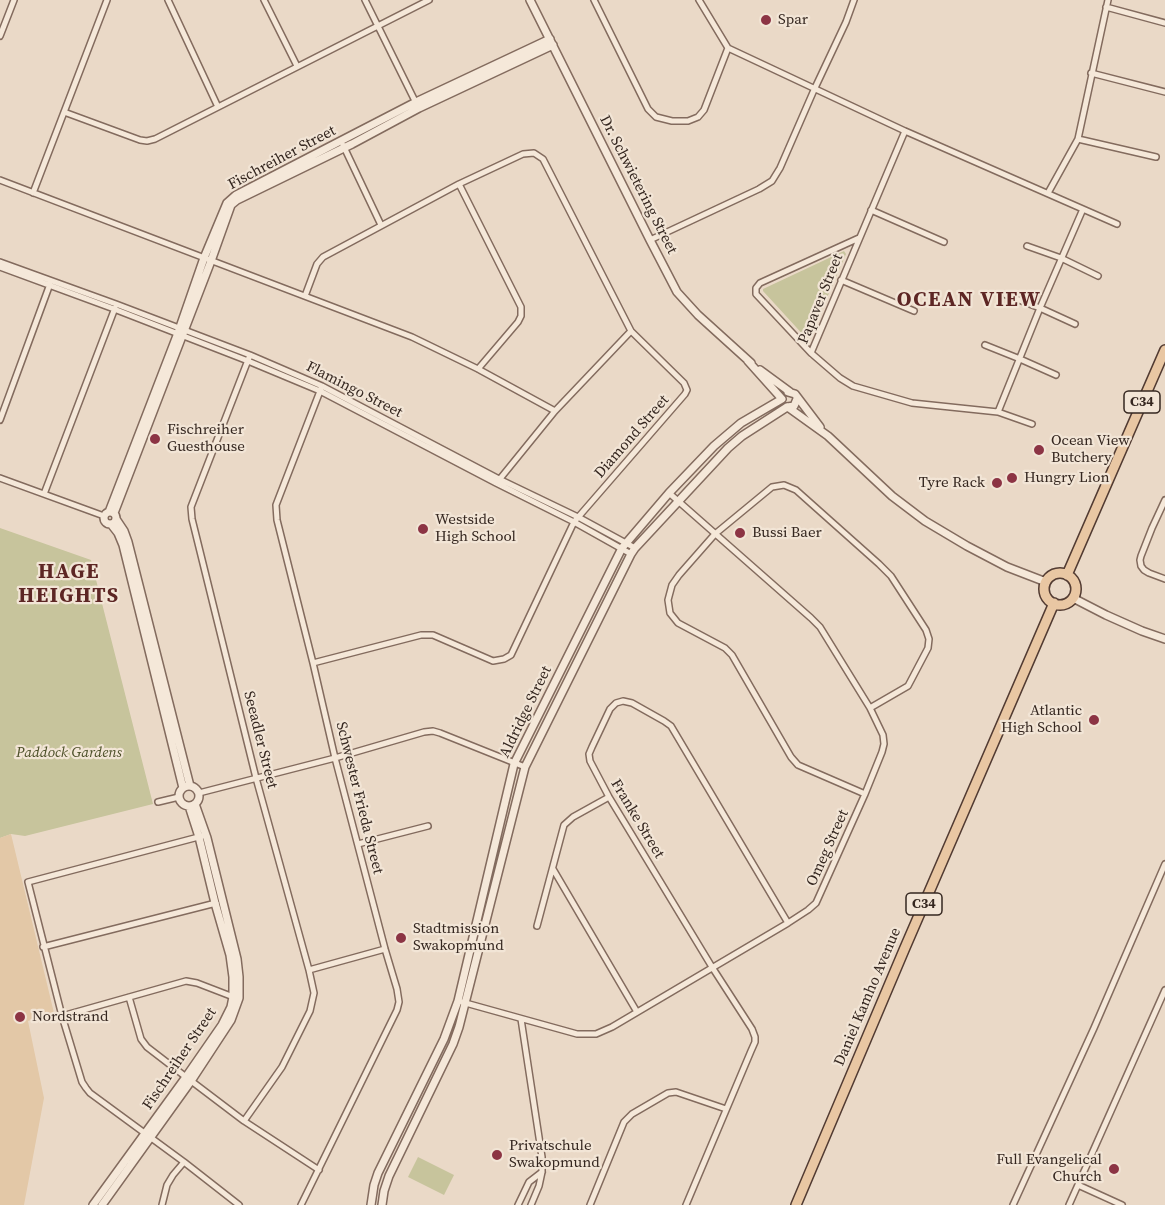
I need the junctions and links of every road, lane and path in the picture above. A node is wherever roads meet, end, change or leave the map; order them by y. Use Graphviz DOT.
graph roads {
  1 [pos="14,0"];
  2 [pos="107,0"];
  3 [pos="168,0"];
  4 [pos="264,0"];
  5 [pos="365,0"];
  6 [pos="429,0"];
  7 [pos="530,0"];
  8 [pos="594,0"];
  9 [pos="699,0"];
  10 [pos="854,0"];
  11 [pos="1108,0"];
  12 [pos="1106,7"];
  13 [pos="1165,23"];
  14 [pos="378,26"];
  15 [pos="0,36"];
  16 [pos="551,42"];
  17 [pos="728,48"];
  18 [pos="297,66"];
  19 [pos="1091,73"];
  20 [pos="814,90"];
  21 [pos="1165,92"];
  22 [pos="418,105"];
  23 [pos="218,107"];
  24 [pos="64,112"];
  25 [pos="905,131"];
  26 [pos="1078,138"];
  27 [pos="342,145"];
  28 [pos="1156,158"];
  29 [pos="0,180"];
  30 [pos="459,184"];
  31 [pos="33,193"];
  32 [pos="1048,193"];
  33 [pos="1083,209"];
  34 [pos="871,210"];
  35 [pos="1117,224"];
  36 [pos="381,225"];
  37 [pos="860,238"];
  38 [pos="650,240"];
  39 [pos="944,242"];
  40 [pos="1027,246"];
  41 [pos="1061,258"];
  42 [pos="208,260"];
  43 [pos="0,262"];
  44 [pos="0,267"];
  45 [pos="1098,276"];
  46 [pos="841,280"];
  47 [pos="50,283"];
  48 [pos="1006,295"];
  49 [pos="305,296"];
  50 [pos="115,306"];
  51 [pos="1040,308"];
  52 [pos="914,311"];
  53 [pos="1075,324"];
  54 [pos="631,331"];
  55 [pos="181,332"];
  56 [pos="985,345"];
  57 [pos="1165,350"];
  58 [pos="811,353"];
  59 [pos="249,358"];
  60 [pos="1020,359"];
  61 [pos="748,361"];
  62 [pos="478,369"];
  63 [pos="1056,375"];
  64 [pos="321,388"];
  65 [pos="790,392"];
  66 [pos="782,399"];
  67 [pos="797,399"];
  68 [pos="788,407"];
  69 [pos="555,411"];
  70 [pos="998,412"];
  71 [pos="0,420"];
  72 [pos="1032,424"];
  73 [pos="828,436"];
  74 [pos="0,478"];
  75 [pos="498,481"];
  76 [pos="669,493"];
  77 [pos="44,494"];
  78 [pos="678,501"];
  79 [pos="1164,503"];
  80 [pos="111,517"];
  81 [pos="576,519"];
  82 [pos="715,534"];
  83 [pos="624,545"];
  84 [pos="633,551"];
  85 [pos="1067,575"];
  86 [pos="1165,579"];
  87 [pos="1046,582"];
  88 [pos="1073,598"];
  89 [pos="1054,603"];
  90 [pos="1165,639"];
  91 [pos="313,663"];
  92 [pos="870,708"];
  93 [pos="335,758"];
  94 [pos="514,764"];
  95 [pos="525,767"];
  96 [pos="256,778"];
  97 [pos="187,787"];
  98 [pos="199,793"];
  99 [pos="865,794"];
  100 [pos="179,797"];
  101 [pos="609,797"];
  102 [pos="158,802"];
  103 [pos="192,805"];
  104 [pos="428,826"];
  105 [pos="202,836"];
  106 [pos="358,844"];
  107 [pos="1165,864"];
  108 [pos="553,869"];
  109 [pos="219,903"];
  110 [pos="788,922"];
  111 [pos="537,926"];
  112 [pos="44,947"];
  113 [pos="385,949"];
  114 [pos="712,967"];
  115 [pos="309,970"];
  116 [pos="1165,990"];
  117 [pos="129,997"];
  118 [pos="236,998"];
  119 [pos="458,1001"];
  120 [pos="466,1003"];
  121 [pos="1157,1007"];
  122 [pos="1165,1011"];
  123 [pos="637,1012"];
  124 [pos="62,1016"];
  125 [pos="521,1019"];
  126 [pos="428,1071"];
  127 [pos="438,1075"];
  128 [pos="189,1079"];
  129 [pos="726,1109"];
  130 [pos="244,1120"];
  131 [pos="148,1135"];
  132 [pos="184,1162"];
  133 [pos="319,1170"];
  134 [pos="542,1172"];
  135 [pos="1078,1185"];
  136 [pos="93,1205"];
  137 [pos="102,1205"];
  138 [pos="162,1205"];
  139 [pos="239,1205"];
  140 [pos="301,1205"];
  141 [pos="371,1205"];
  142 [pos="382,1205"];
  143 [pos="518,1205"];
  144 [pos="531,1205"];
  145 [pos="590,1205"];
  146 [pos="686,1205"];
  147 [pos="796,1205"];
  148 [pos="1013,1205"];
  149 [pos="1068,1205"];
  150 [pos="1122,1205"];
  1 -- 15 [label="street"];
  2 -- 24 [label="street"];
  3 -- 23 [label="street"];
  4 -- 18 [label="street"];
  5 -- 14 [label="street"];
  6 -- 14 [label="street"];
  7 -- 16 [label="street, Dr. Schwietering Street"];
  8 -- 17 [label="street"];
  9 -- 17 [label="street"];
  10 -- 20 [label="street"];
  11 -- 12 [label="street"];
  12 -- 13 [label="street"];
  12 -- 19 [label="street"];
  14 -- 18 [label="street"];
  14 -- 22 [label="street"];
  16 -- 22 [label="street, Fischreiher Street"];
  16 -- 38 [label="street, Dr. Schwietering Street"];
  17 -- 20 [label="street"];
  18 -- 23 [label="street"];
  19 -- 21 [label="street"];
  19 -- 26 [label="street"];
  20 -- 25 [label="street"];
  20 -- 38 [label="street"];
  22 -- 27 [label="street, Fischreiher Street"];
  23 -- 24 [label="street"];
  24 -- 31 [label="street"];
  25 -- 32 [label="street"];
  25 -- 34 [label="street, Papaver Street"];
  26 -- 28 [label="street"];
  26 -- 32 [label="street"];
  27 -- 36 [label="street"];
  27 -- 42 [label="street, Fischreiher Street"];
  29 -- 31 [label="street"];
  30 -- 36 [label="street, Diamond Street"];
  30 -- 54 [label="street, Diamond Street"];
  30 -- 62 [label="street"];
  31 -- 42 [label="street"];
  32 -- 33 [label="street"];
  33 -- 35 [label="street"];
  33 -- 41 [label="street"];
  34 -- 37 [label="street, Papaver Street"];
  34 -- 39 [label="street"];
  36 -- 49 [label="street, Diamond Street"];
  37 -- 46 [label="street, Papaver Street"];
  37 -- 58 [label="street"];
  38 -- 61 [label="street, Dr. Schwietering Street"];
  40 -- 41 [label="street"];
  41 -- 45 [label="street"];
  41 -- 51 [label="street"];
  42 -- 49 [label="street"];
  42 -- 55 [label="street, Fischreiher Street"];
  43 -- 47 [label="street"];
  44 -- 47 [label="street"];
  46 -- 52 [label="street"];
  46 -- 58 [label="street, Papaver Street"];
  47 -- 50 [label="street, Flamingo Street"];
  47 -- 71 [label="street"];
  48 -- 51 [label="street"];
  49 -- 62 [label="street"];
  50 -- 55 [label="street, Flamingo Street"];
  50 -- 77 [label="street"];
  51 -- 53 [label="street"];
  51 -- 60 [label="street"];
  54 -- 69 [label="street"];
  54 -- 81 [label="street, Diamond Street"];
  55 -- 59 [label="street, Flamingo Street"];
  55 -- 80 [label="street, Fischreiher Street"];
  56 -- 60 [label="street"];
  57 -- 85 [label="main road, C34"];
  58 -- 70 [label="street, Papaver Street"];
  59 -- 64 [label="street, Flamingo Street"];
  59 -- 96 [label="street, Seeadler Street"];
  60 -- 63 [label="street"];
  60 -- 70 [label="street"];
  61 -- 65 [label="street, Dr. Schwietering Street"];
  61 -- 66 [label="street, Dr. Schwietering Street"];
  62 -- 69 [label="street"];
  64 -- 75 [label="street, Flamingo Street"];
  64 -- 91 [label="street, Schwester Frieda Street"];
  65 -- 66 [label="street"];
  65 -- 67 [label="street"];
  66 -- 68 [label="street"];
  66 -- 76 [label="street, Aldridge Street"];
  67 -- 68 [label="street"];
  67 -- 73 [label="street"];
  68 -- 73 [label="street"];
  68 -- 78 [label="street, Aldridge Street"];
  69 -- 75 [label="street"];
  70 -- 72 [label="street, Papaver Street"];
  73 -- 87 [label="street"];
  74 -- 77 [label="street"];
  75 -- 81 [label="street, Flamingo Street"];
  76 -- 78 [label="street, Omeg Street"];
  76 -- 83 [label="street, Aldridge Street"];
  77 -- 80 [label="street"];
  78 -- 82 [label="street, Omeg Street"];
  78 -- 84 [label="street, Aldridge Street"];
  79 -- 86 [label="street"];
  80 -- 97 [label="street"];
  81 -- 83 [label="street, Flamingo Street"];
  81 -- 91 [label="street, Diamond Street"];
  82 -- 92 [label="street, Omeg Street"];
  82 -- 92 [label="street"];
  82 -- 99 [label="street"];
  83 -- 84 [label="street, Flamingo Street"];
  83 -- 94 [label="street, Aldridge Street"];
  84 -- 95 [label="street, Aldridge Street"];
  85 -- 87 [label="main road"];
  85 -- 88 [label="main road"];
  87 -- 89 [label="main road"];
  88 -- 89 [label="main road"];
  88 -- 90 [label="street"];
  89 -- 147 [label="main road, Daniel Kamho Avenue / C34"];
  91 -- 93 [label="street, Schwester Frieda Street"];
  92 -- 99 [label="street, Omeg Street"];
  93 -- 94 [label="street"];
  93 -- 96 [label="street"];
  93 -- 106 [label="street, Schwester Frieda Street"];
  94 -- 95 [label="street"];
  94 -- 119 [label="street, Aldridge Street"];
  95 -- 120 [label="street, Aldridge Street"];
  96 -- 98 [label="street"];
  96 -- 115 [label="street, Seeadler Street"];
  97 -- 98 [label="street"];
  97 -- 100 [label="street"];
  98 -- 103 [label="street"];
  99 -- 110 [label="street, Omeg Street"];
  100 -- 102 [label="street"];
  100 -- 103 [label="street"];
  101 -- 108 [label="street"];
  101 -- 110 [label="street, Franke Street"];
  101 -- 114 [label="street, Franke Street"];
  103 -- 105 [label="street, Fischreiher Street"];
  104 -- 106 [label="street"];
  105 -- 109 [label="street, Fischreiher Street"];
  105 -- 112 [label="street"];
  106 -- 113 [label="street, Schwester Frieda Street"];
  107 -- 148 [label="street"];
  108 -- 111 [label="street"];
  108 -- 123 [label="street"];
  109 -- 112 [label="street"];
  109 -- 118 [label="street, Fischreiher Street"];
  110 -- 114 [label="street, Omeg Street"];
  112 -- 124 [label="street"];
  113 -- 115 [label="street"];
  113 -- 133 [label="street, Schwester Frieda Street"];
  114 -- 123 [label="street, Omeg Street"];
  114 -- 129 [label="street, Franke Street"];
  115 -- 130 [label="street, Seeadler Street"];
  116 -- 121 [label="street"];
  117 -- 118 [label="street"];
  117 -- 124 [label="street"];
  117 -- 128 [label="street"];
  118 -- 128 [label="street, Fischreiher Street"];
  119 -- 120 [label="street, Omeg Street"];
  119 -- 126 [label="street, Aldridge Street"];
  120 -- 125 [label="street, Omeg Street"];
  120 -- 127 [label="street, Aldridge Street"];
  121 -- 122 [label="street"];
  121 -- 135 [label="street"];
  123 -- 125 [label="street, Omeg Street"];
  124 -- 131 [label="street"];
  125 -- 134 [label="street"];
  126 -- 127 [label="street"];
  126 -- 141 [label="street, Aldridge Street"];
  127 -- 142 [label="street, Aldridge Street"];
  128 -- 130 [label="street"];
  128 -- 131 [label="street, Fischreiher Street"];
  129 -- 145 [label="street"];
  129 -- 146 [label="street, Franke Street"];
  130 -- 133 [label="street"];
  131 -- 132 [label="street"];
  131 -- 136 [label="street, Fischreiher Street"];
  131 -- 137 [label="street, Fischreiher Street"];
  132 -- 138 [label="street"];
  132 -- 139 [label="street"];
  133 -- 140 [label="street, Schwester Frieda Street"];
  134 -- 143 [label="street"];
  134 -- 144 [label="street"];
  135 -- 149 [label="street"];
  135 -- 150 [label="street"];
}
